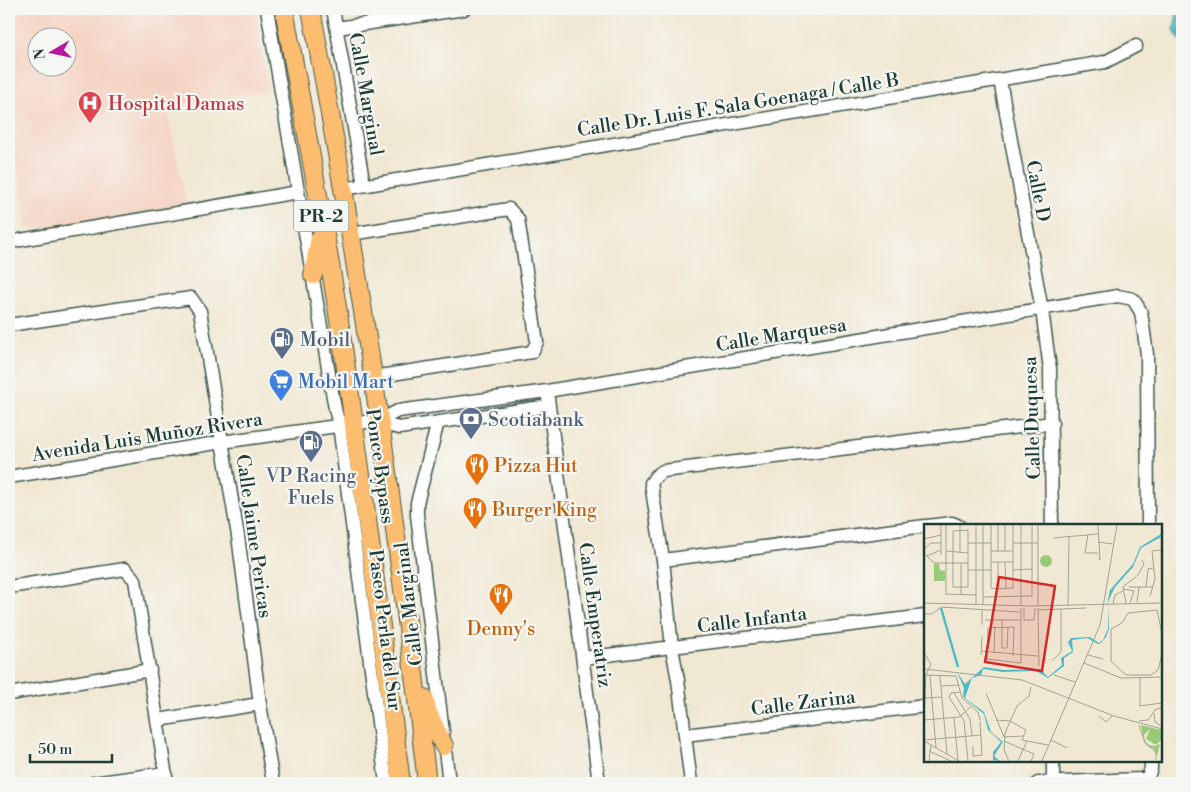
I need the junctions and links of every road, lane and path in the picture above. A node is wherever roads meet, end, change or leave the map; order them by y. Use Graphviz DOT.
graph roads {
  1 [pos="267,9"];
  2 [pos="284,9"];
  3 [pos="311,9"];
  4 [pos="333,9"];
  5 [pos="464,9"];
  6 [pos="337,28"];
  7 [pos="1136,46"];
  8 [pos="1000,80"];
  9 [pos="364,185"];
  10 [pos="344,189"];
  11 [pos="298,192"];
  12 [pos="323,225"];
  13 [pos="351,234"];
  14 [pos="9,242"];
  15 [pos="313,276"];
  16 [pos="1042,310"];
  17 [pos="9,324"];
  18 [pos="372,377"];
  19 [pos="547,391"];
  20 [pos="491,398"];
  21 [pos="549,406"];
  22 [pos="493,415"];
  23 [pos="380,420"];
  24 [pos="438,422"];
  25 [pos="1052,422"];
  26 [pos="346,424"];
  27 [pos="222,442"];
  28 [pos="9,477"];
  29 [pos="1052,524"];
  30 [pos="1148,524"];
  31 [pos="924,526"];
  32 [pos="662,560"];
  33 [pos="9,586"];
  34 [pos="924,616"];
  35 [pos="672,648"];
  36 [pos="583,658"];
  37 [pos="412,659"];
  38 [pos="150,670"];
  39 [pos="9,694"];
  40 [pos="260,704"];
  41 [pos="924,706"];
  42 [pos="158,720"];
  43 [pos="685,735"];
  44 [pos="444,746"];
  45 [pos="1054,762"];
  46 [pos="1151,762"];
  47 [pos="167,778"];
  48 [pos="93,783"];
  49 [pos="273,783"];
  50 [pos="386,783"];
  51 [pos="402,783"];
  52 [pos="427,783"];
  53 [pos="449,783"];
  54 [pos="599,783"];
  55 [pos="691,783"];
  56 [pos="1038,783"];
  57 [pos="1053,783"];
  1 -- 11 [label="street, Paseo Perla del Sur"];
  2 -- 12 [label="highway, Ponce Bypass / PR-2"];
  3 -- 10 [label="highway, Ponce Bypass / PR-2"];
  4 -- 6 [label="street, Calle Marginal"];
  5 -- 6 [label="street"];
  6 -- 9 [label="street, Calle Marginal"];
  7 -- 8 [label="street, Calle Dr. Luis F. Sala Goenaga / Calle B"];
  8 -- 9 [label="street, Calle Dr. Luis F. Sala Goenaga / Calle B"];
  8 -- 16 [label="street, Calle D"];
  9 -- 10 [label="street, Calle Dr. Luis F. Sala Goenaga / Calle B"];
  10 -- 13 [label="highway, Ponce Bypass / PR-2"];
  11 -- 14 [label="street"];
  11 -- 15 [label="street, Paseo Perla del Sur"];
  12 -- 15 [label="highway"];
  12 -- 26 [label="highway, Ponce Bypass / PR-2"];
  13 -- 18 [label="highway, Ponce Bypass / PR-2"];
  13 -- 18 [label="street"];
  15 -- 26 [label="street, Paseo Perla del Sur"];
  16 -- 19 [label="street, Calle Marquesa"];
  16 -- 25 [label="street, Calle Duquesa"];
  16 -- 30 [label="street, Calle Marquesa"];
  17 -- 27 [label="street, Calle Jaime Pericas"];
  18 -- 23 [label="highway, Ponce Bypass / PR-2"];
  19 -- 20 [label="street, Calle Marquesa"];
  19 -- 21 [label="street, Calle Emperatriz"];
  20 -- 22 [label="street"];
  20 -- 23 [label="street, Calle Marquesa"];
  21 -- 22 [label="street"];
  21 -- 36 [label="street, Calle Emperatriz"];
  22 -- 24 [label="street"];
  23 -- 24 [label="street"];
  23 -- 26 [label="street, Avenida Luis Muñoz Rivera"];
  23 -- 37 [label="highway, Ponce Bypass / PR-2"];
  24 -- 44 [label="street, Calle Marginal"];
  25 -- 29 [label="street, Calle Duquesa"];
  25 -- 32 [label="street"];
  26 -- 27 [label="street, Avenida Luis Muñoz Rivera"];
  26 -- 50 [label="street, Paseo Perla del Sur"];
  26 -- 51 [label="highway, Ponce Bypass / PR-2"];
  27 -- 28 [label="street, Avenida Luis Muñoz Rivera"];
  27 -- 40 [label="street, Calle Jaime Pericas"];
  31 -- 32 [label="street"];
  32 -- 35 [label="street"];
  33 -- 38 [label="street"];
  34 -- 35 [label="street, Calle Infanta"];
  35 -- 36 [label="street, Calle Infanta"];
  35 -- 43 [label="street"];
  36 -- 54 [label="street, Calle Emperatriz"];
  37 -- 44 [label="highway"];
  37 -- 52 [label="highway, Ponce Bypass / PR-2"];
  38 -- 39 [label="street"];
  38 -- 42 [label="street"];
  40 -- 42 [label="street"];
  40 -- 49 [label="street, Calle Jaime Pericas"];
  41 -- 43 [label="street, Calle Zarina"];
  42 -- 47 [label="street"];
  43 -- 55 [label="street"];
  44 -- 53 [label="street, Calle Marginal"];
  45 -- 57 [label="street"];
  46 -- 57 [label="street"];
  47 -- 48 [label="street"];
  56 -- 57 [label="street"];
}
